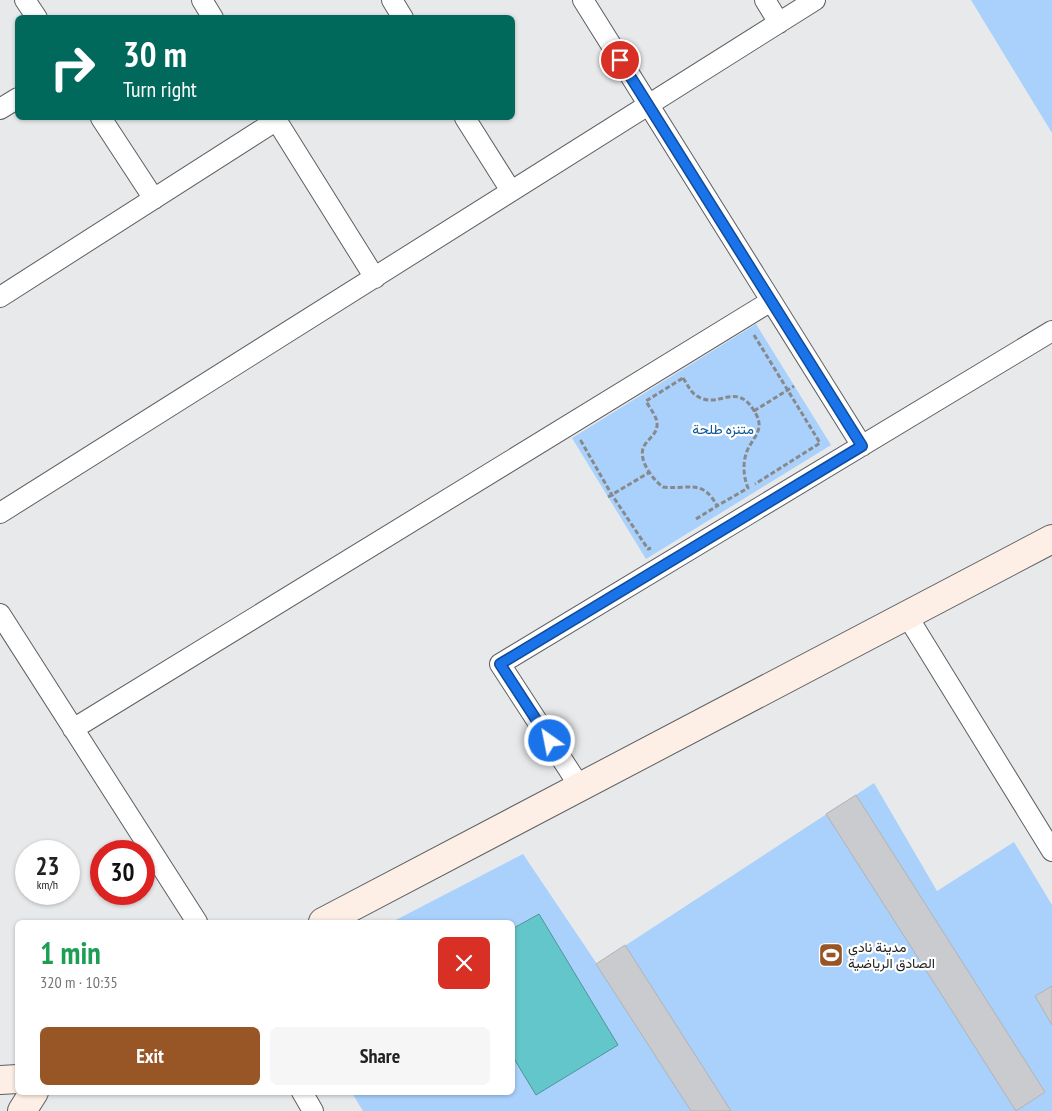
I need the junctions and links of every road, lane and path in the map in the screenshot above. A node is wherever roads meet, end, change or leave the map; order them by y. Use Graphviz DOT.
graph roads {
  1 [pos="25,0"];
  2 [pos="202,0"];
  3 [pos="392,0"];
  4 [pos="583,0"];
  5 [pos="766,0"];
  6 [pos="815,0"];
  7 [pos="35,15"];
  8 [pos="211,15"];
  9 [pos="401,15"];
  10 [pos="779,22"];
  11 [pos="15,100"];
  12 [pos="648,105"];
  13 [pos="0,109"];
  14 [pos="102,120"];
  15 [pos="274,120"];
  16 [pos="277,120"];
  17 [pos="466,120"];
  18 [pos="511,192"];
  19 [pos="154,199"];
  20 [pos="374,278"];
  21 [pos="0,297"];
  22 [pos="772,301"];
  23 [pos="1052,331"];
  24 [pos="753,335"];
  25 [pos="691,373"];
  26 [pos="684,378"];
  27 [pos="794,386"];
  28 [pos="788,390"];
  29 [pos="646,401"];
  30 [pos="638,406"];
  31 [pos="754,411"];
  32 [pos="590,436"];
  33 [pos="862,446"];
  34 [pos="650,472"];
  35 [pos="748,488"];
  36 [pos="610,496"];
  37 [pos="717,506"];
  38 [pos="0,513"];
  39 [pos="689,524"];
  40 [pos="1052,539"];
  41 [pos="656,544"];
  42 [pos="0,614"];
  43 [pos="906,614"];
  44 [pos="73,729"];
  45 [pos="580,786"];
  46 [pos="1052,851"];
  47 [pos="196,920"];
  48 [pos="327,920"];
  49 [pos="15,1079"];
  50 [pos="0,1080"];
  51 [pos="32,1095"];
  52 [pos="304,1095"];
  53 [pos="22,1111"];
  54 [pos="314,1111"];
  1 -- 7 [label="street"];
  2 -- 8 [label="street"];
  3 -- 9 [label="street"];
  4 -- 12 [label="street"];
  5 -- 10 [label="street"];
  6 -- 10 [label="street"];
  10 -- 12 [label="street"];
  11 -- 13 [label="street"];
  12 -- 18 [label="street"];
  12 -- 22 [label="street"];
  14 -- 19 [label="street"];
  15 -- 19 [label="street"];
  16 -- 20 [label="street"];
  17 -- 18 [label="street"];
  18 -- 20 [label="street"];
  19 -- 21 [label="street"];
  20 -- 38 [label="street"];
  22 -- 33 [label="street"];
  22 -- 44 [label="street"];
  23 -- 33 [label="street"];
  24 -- 28 [label="path"];
  25 -- 26 [label="path"];
  26 -- 29 [label="path"];
  26 -- 31 [label="path"];
  27 -- 28 [label="path"];
  28 -- 31 [label="path"];
  28 -- 35 [label="path"];
  29 -- 30 [label="path"];
  29 -- 34 [label="path"];
  31 -- 35 [label="path"];
  32 -- 36 [label="path"];
  33 -- 45 [label="street"];
  34 -- 36 [label="path"];
  34 -- 37 [label="path"];
  35 -- 37 [label="path"];
  36 -- 41 [label="path"];
  37 -- 39 [label="path"];
  40 -- 43 [label="street"];
  42 -- 44 [label="street"];
  43 -- 45 [label="street"];
  43 -- 46 [label="street"];
  44 -- 47 [label="street"];
  45 -- 48 [label="street"];
  49 -- 50 [label="street"];
  51 -- 53 [label="street"];
  52 -- 54 [label="street"];
}
